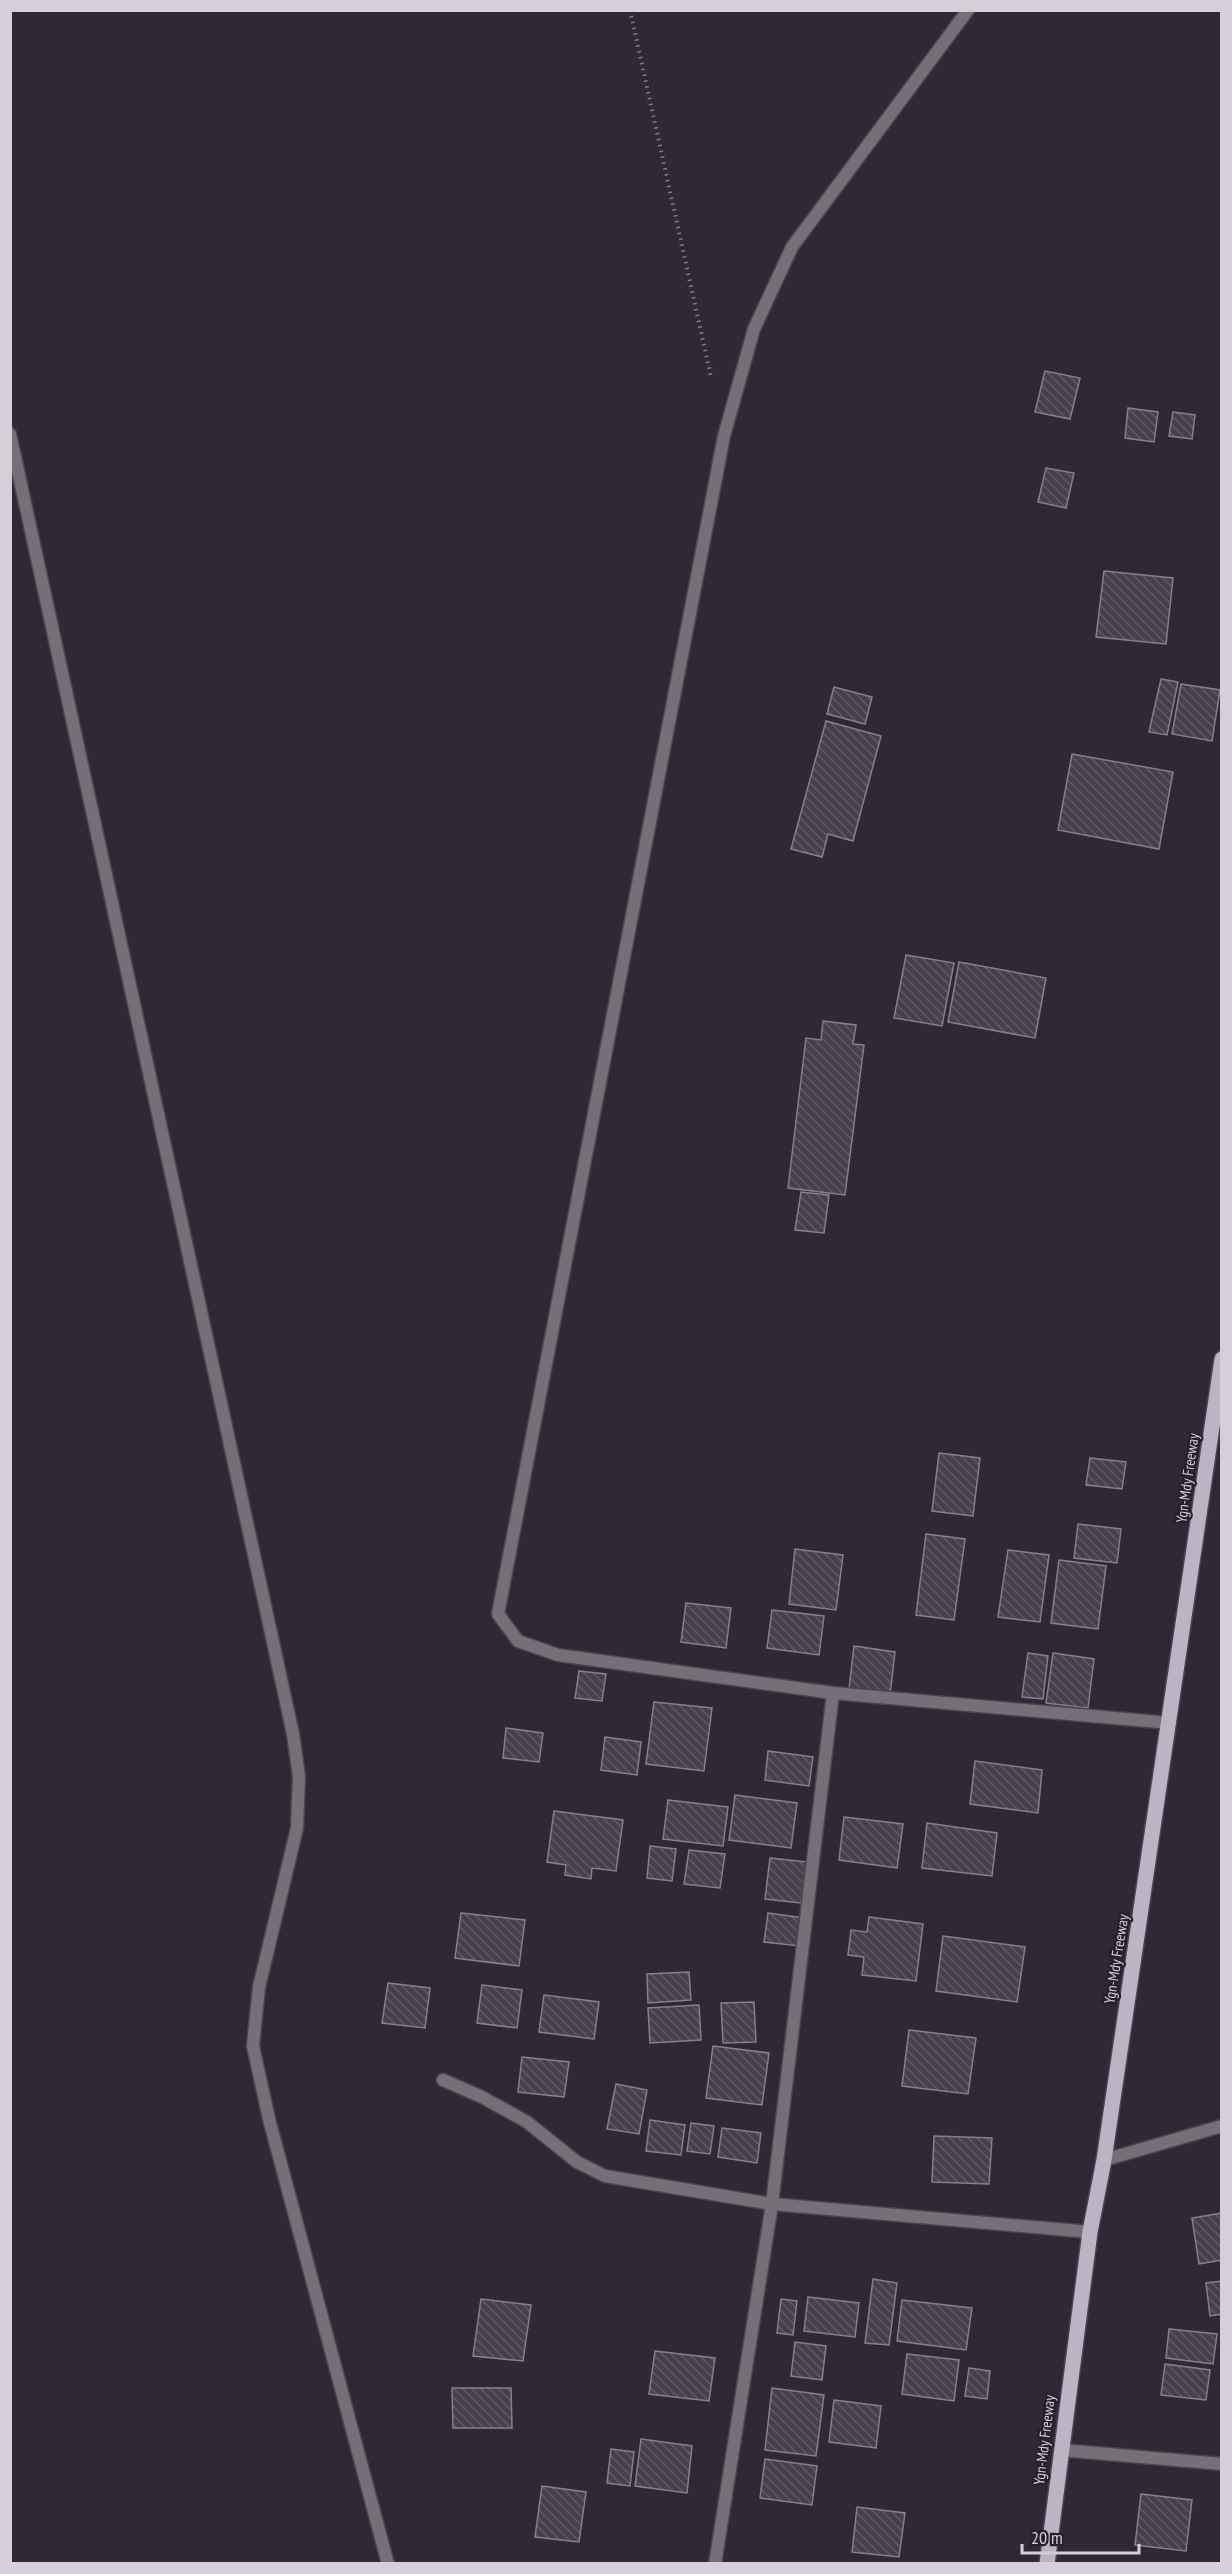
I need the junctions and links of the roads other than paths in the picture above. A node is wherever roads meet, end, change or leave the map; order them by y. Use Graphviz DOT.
graph roads {
  1 [pos="968,10"];
  2 [pos="10,434"];
  3 [pos="1221,1359"];
  4 [pos="833,1693"];
  5 [pos="1170,1724"];
  6 [pos="443,2080"];
  7 [pos="1221,2126"];
  8 [pos="1104,2160"];
  9 [pos="772,2204"];
  10 [pos="1090,2232"];
  11 [pos="1061,2450"];
  12 [pos="1221,2464"];
  13 [pos="388,2564"];
  14 [pos="715,2564"];
  15 [pos="1047,2564"];
  1 -- 4 [label="street"];
  2 -- 13 [label="street"];
  3 -- 5 [label="main road, Ygn-Mdy Freeway"];
  4 -- 5 [label="street"];
  4 -- 9 [label="street"];
  5 -- 8 [label="main road, Ygn-Mdy Freeway"];
  6 -- 9 [label="street"];
  7 -- 8 [label="street"];
  8 -- 10 [label="main road, Ygn-Mdy Freeway"];
  9 -- 10 [label="street"];
  9 -- 14 [label="street"];
  10 -- 11 [label="main road, Ygn-Mdy Freeway"];
  11 -- 12 [label="street"];
  11 -- 15 [label="main road, Ygn-Mdy Freeway"];
}
